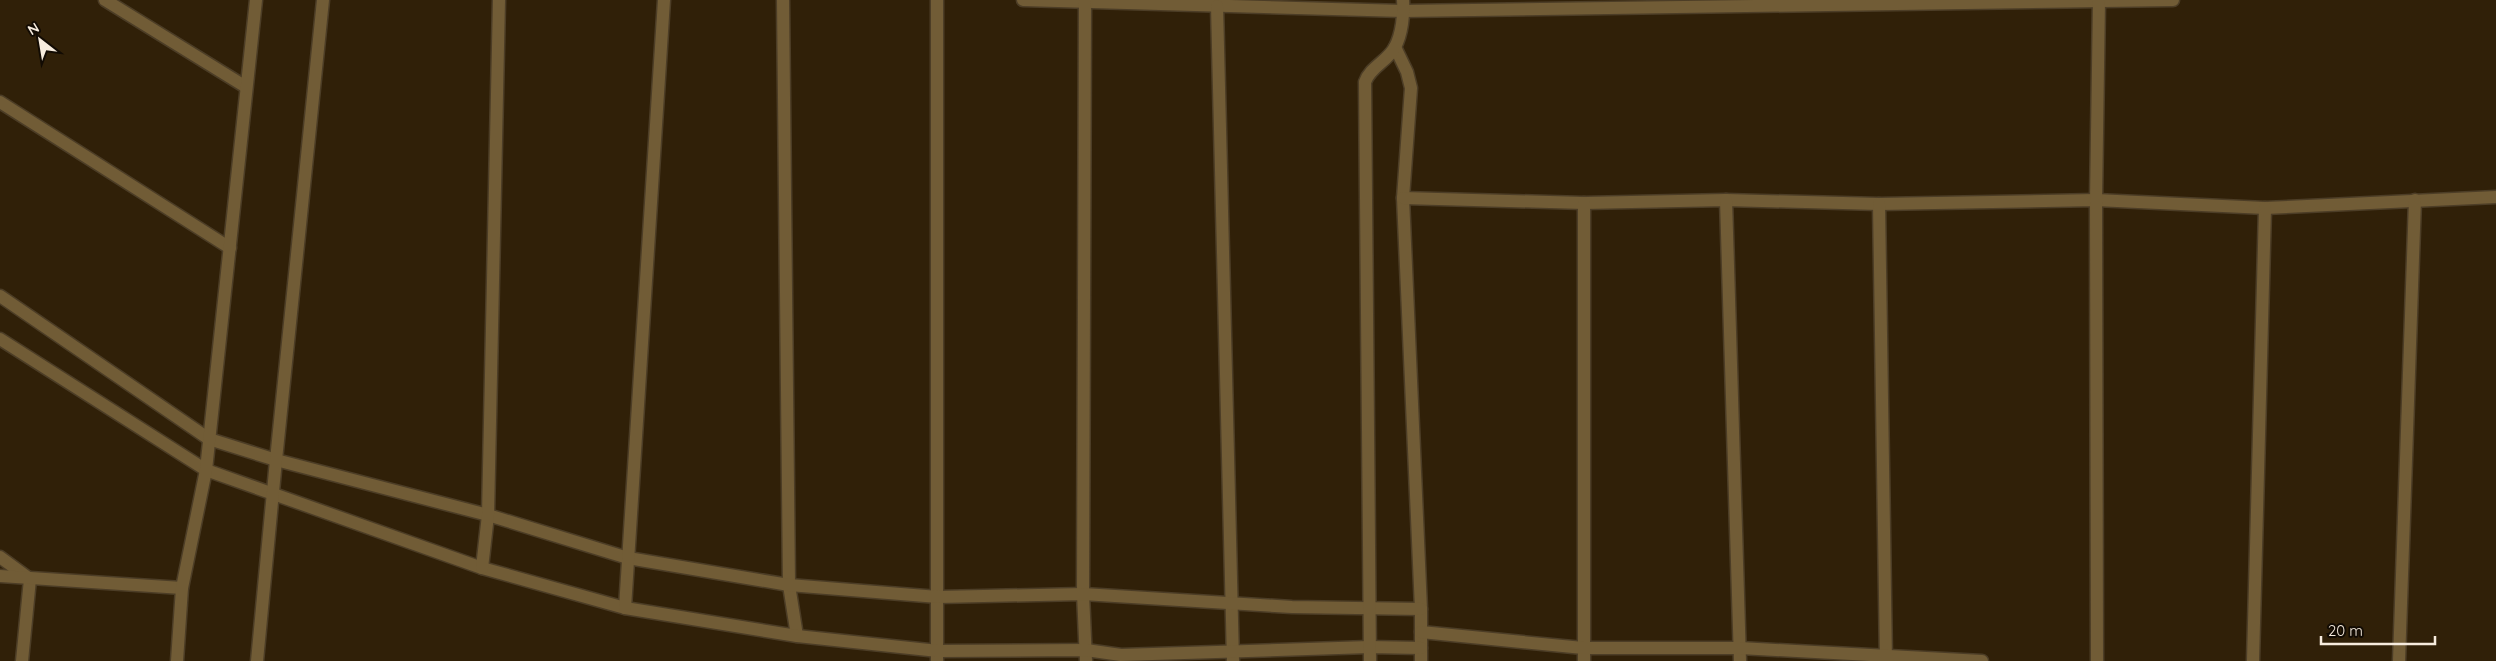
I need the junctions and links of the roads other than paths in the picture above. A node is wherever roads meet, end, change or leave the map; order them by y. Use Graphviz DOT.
graph roads {
  1 [pos="104,0"];
  2 [pos="256,0"];
  3 [pos="323,0"];
  4 [pos="499,0"];
  5 [pos="664,0"];
  6 [pos="783,0"];
  7 [pos="937,0"];
  8 [pos="1023,0"];
  9 [pos="2172,0"];
  10 [pos="2099,1"];
  11 [pos="1085,2"];
  12 [pos="1403,5"];
  13 [pos="1217,6"];
  14 [pos="1395,47"];
  15 [pos="246,87"];
  16 [pos="0,102"];
  17 [pos="2496,197"];
  18 [pos="1403,198"];
  19 [pos="1726,200"];
  20 [pos="2096,200"];
  21 [pos="2415,200"];
  22 [pos="1584,203"];
  23 [pos="1879,204"];
  24 [pos="2265,208"];
  25 [pos="230,248"];
  26 [pos="0,296"];
  27 [pos="0,339"];
  28 [pos="209,439"];
  29 [pos="276,460"];
  30 [pos="206,470"];
  31 [pos="272,492"];
  32 [pos="488,515"];
  33 [pos="0,557"];
  34 [pos="628,558"];
  35 [pos="482,568"];
  36 [pos="0,576"];
  37 [pos="30,579"];
  38 [pos="790,585"];
  39 [pos="182,588"];
  40 [pos="1082,594"];
  41 [pos="938,597"];
  42 [pos="1230,603"];
  43 [pos="1368,607"];
  44 [pos="625,608"];
  45 [pos="1421,608"];
  46 [pos="1421,632"];
  47 [pos="797,636"];
  48 [pos="1369,647"];
  49 [pos="1583,648"];
  50 [pos="1740,654"];
  51 [pos="1421,655"];
  52 [pos="938,656"];
  53 [pos="1086,656"];
  54 [pos="1233,657"];
  55 [pos="1886,658"];
  56 [pos="22,661"];
  57 [pos="177,661"];
  58 [pos="257,661"];
  59 [pos="1370,661"];
  60 [pos="1584,661"];
  61 [pos="1982,661"];
  62 [pos="2097,661"];
  63 [pos="2253,661"];
  64 [pos="2399,661"];
  1 -- 15 [label="street"];
  2 -- 15 [label="street"];
  3 -- 29 [label="street"];
  4 -- 32 [label="street"];
  5 -- 34 [label="street"];
  6 -- 38 [label="street"];
  7 -- 41 [label="street"];
  8 -- 11 [label="street"];
  9 -- 10 [label="street"];
  10 -- 12 [label="street"];
  10 -- 20 [label="street"];
  11 -- 13 [label="street"];
  11 -- 40 [label="street"];
  12 -- 13 [label="street"];
  12 -- 14 [label="street"];
  13 -- 42 [label="street"];
  14 -- 18 [label="street"];
  14 -- 43 [label="street"];
  15 -- 25 [label="street"];
  16 -- 25 [label="street"];
  17 -- 21 [label="street"];
  18 -- 22 [label="street"];
  18 -- 45 [label="street"];
  19 -- 22 [label="street"];
  19 -- 23 [label="street"];
  19 -- 50 [label="street"];
  20 -- 23 [label="street"];
  20 -- 24 [label="street"];
  20 -- 62 [label="street"];
  21 -- 24 [label="street"];
  21 -- 64 [label="street"];
  22 -- 49 [label="street"];
  23 -- 55 [label="street"];
  24 -- 63 [label="street"];
  25 -- 28 [label="street"];
  26 -- 28 [label="street"];
  27 -- 30 [label="street"];
  28 -- 29 [label="street"];
  28 -- 30 [label="street"];
  29 -- 31 [label="street"];
  29 -- 32 [label="street"];
  30 -- 31 [label="street"];
  30 -- 39 [label="street"];
  31 -- 35 [label="street"];
  31 -- 58 [label="street"];
  32 -- 34 [label="street"];
  32 -- 35 [label="street"];
  33 -- 37 [label="street"];
  34 -- 38 [label="street"];
  34 -- 44 [label="street"];
  35 -- 44 [label="street"];
  36 -- 37 [label="street"];
  37 -- 39 [label="street"];
  37 -- 56 [label="street"];
  38 -- 41 [label="street"];
  38 -- 47 [label="street"];
  39 -- 57 [label="street"];
  40 -- 41 [label="street"];
  40 -- 42 [label="street"];
  40 -- 53 [label="street"];
  41 -- 52 [label="street"];
  42 -- 43 [label="street"];
  42 -- 54 [label="street"];
  43 -- 45 [label="street"];
  43 -- 48 [label="street"];
  44 -- 47 [label="street"];
  45 -- 46 [label="street"];
  46 -- 49 [label="street"];
  46 -- 51 [label="street"];
  47 -- 52 [label="street"];
  48 -- 51 [label="street"];
  48 -- 54 [label="street"];
  48 -- 59 [label="street"];
  49 -- 50 [label="street"];
  49 -- 60 [label="street"];
  50 -- 55 [label="street"];
  52 -- 53 [label="street"];
  53 -- 54 [label="street"];
  55 -- 61 [label="street"];
}
